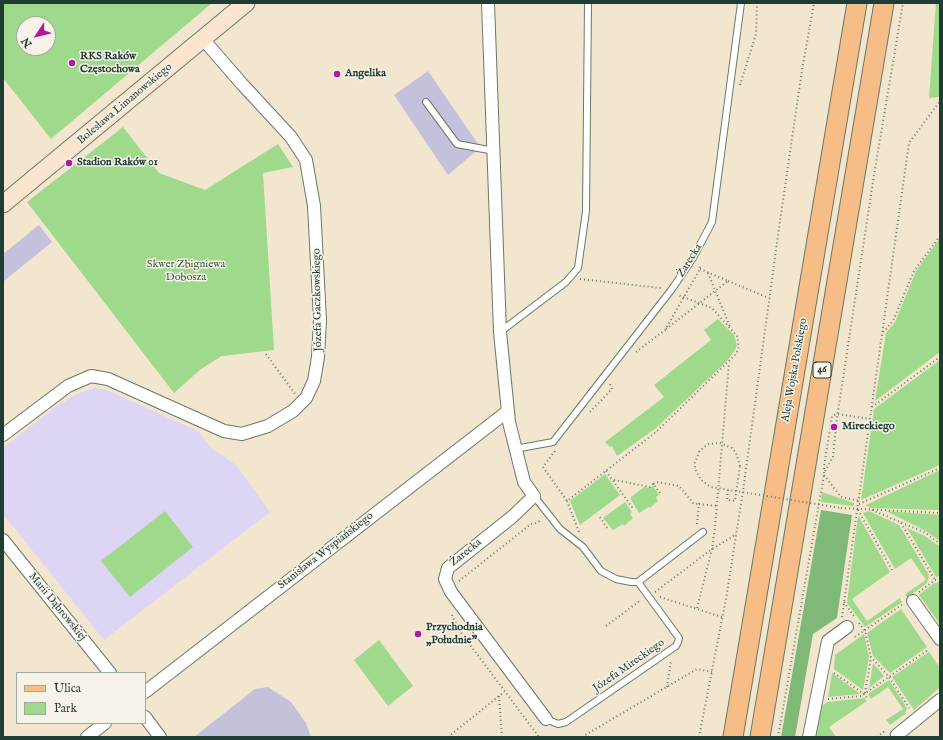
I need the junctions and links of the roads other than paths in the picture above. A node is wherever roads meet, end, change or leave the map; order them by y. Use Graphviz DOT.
graph roads {
  1 [pos="246,3"];
  2 [pos="488,3"];
  3 [pos="588,3"];
  4 [pos="741,3"];
  5 [pos="857,3"];
  6 [pos="884,3"];
  7 [pos="203,39"];
  8 [pos="426,102"];
  9 [pos="494,151"];
  10 [pos="3,204"];
  11 [pos="500,332"];
  12 [pos="508,411"];
  13 [pos="3,435"];
  14 [pos="515,449"];
  15 [pos="534,496"];
  16 [pos="703,532"];
  17 [pos="3,540"];
  18 [pos="638,582"];
  19 [pos="911,600"];
  20 [pos="844,630"];
  21 [pos="940,639"];
  22 [pos="109,672"];
  23 [pos="146,691"];
  24 [pos="940,700"];
  25 [pos="146,718"];
  26 [pos="546,719"];
  27 [pos="104,724"];
  28 [pos="87,737"];
  29 [pos="160,737"];
  30 [pos="733,737"];
  31 [pos="760,737"];
  32 [pos="809,737"];
  33 [pos="898,737"];
  1 -- 7 [label="street, Bolesława Limanowskiego"];
  2 -- 9 [label="street"];
  3 -- 11 [label="lane"];
  4 -- 14 [label="lane, Żarecka"];
  5 -- 30 [label="main road, Aleja Wojska Polskiego / 46"];
  6 -- 31 [label="main road, 46"];
  7 -- 10 [label="street, Bolesława Limanowskiego"];
  7 -- 13 [label="street, Józefa Gaczkowskiego"];
  8 -- 9 [label="lane"];
  9 -- 11 [label="street"];
  11 -- 12 [label="street"];
  12 -- 14 [label="street"];
  12 -- 23 [label="street, Stanisława Wyspiańskiego"];
  14 -- 15 [label="street"];
  15 -- 18 [label="lane"];
  15 -- 26 [label="street, Żarecka"];
  16 -- 18 [label="lane"];
  17 -- 22 [label="street, Marii Dąbrowskiej"];
  18 -- 26 [label="lane, Józefa Mireckiego"];
  19 -- 21 [label="street"];
  20 -- 32 [label="street"];
  24 -- 33 [label="street"];
  25 -- 29 [label="street"];
  27 -- 28 [label="street"];
}
